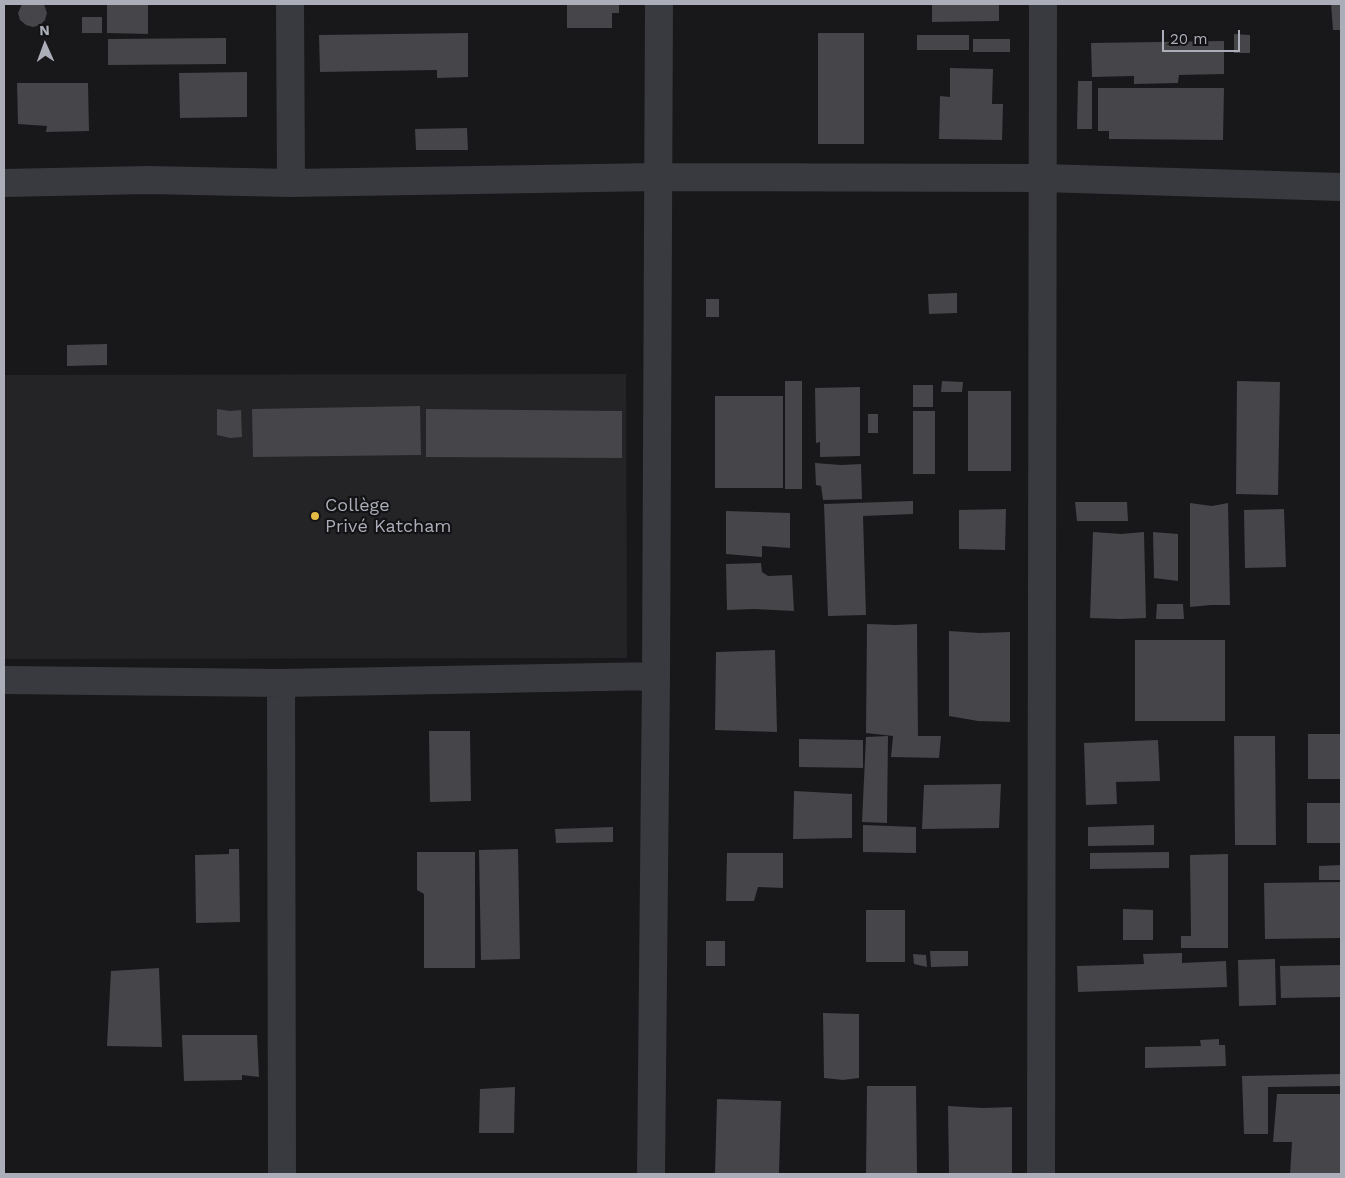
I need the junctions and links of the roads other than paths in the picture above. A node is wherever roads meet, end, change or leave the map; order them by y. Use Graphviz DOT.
graph roads {
  1 [pos="290,4"];
  2 [pos="659,4"];
  3 [pos="1043,4"];
  4 [pos="658,177"];
  5 [pos="1043,178"];
  6 [pos="4,183"];
  7 [pos="291,183"];
  8 [pos="1341,187"];
  9 [pos="656,676"];
  10 [pos="4,680"];
  11 [pos="281,683"];
  12 [pos="282,1174"];
  13 [pos="651,1174"];
  14 [pos="1041,1174"];
  1 -- 7 [label="street"];
  2 -- 4 [label="street"];
  3 -- 5 [label="street"];
  4 -- 5 [label="street"];
  4 -- 7 [label="street"];
  4 -- 9 [label="street"];
  5 -- 8 [label="street"];
  5 -- 14 [label="street"];
  6 -- 7 [label="street"];
  9 -- 11 [label="street"];
  9 -- 13 [label="street"];
  10 -- 11 [label="street"];
  11 -- 12 [label="street"];
}
